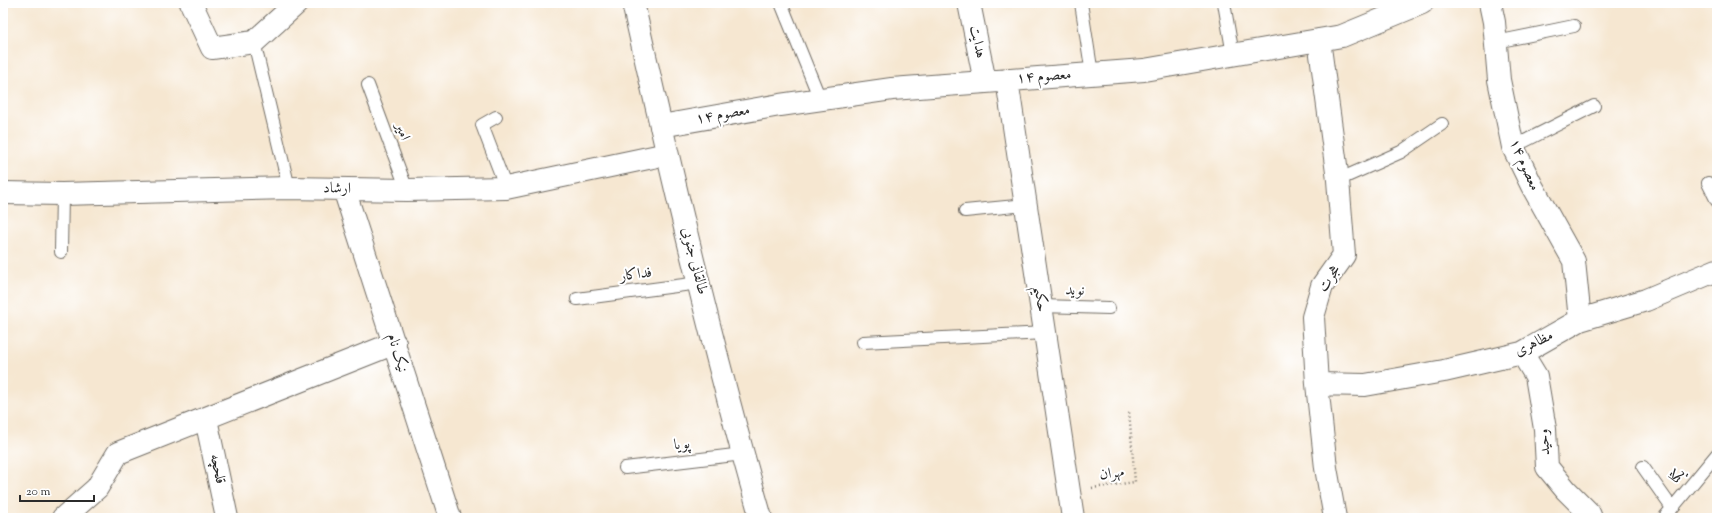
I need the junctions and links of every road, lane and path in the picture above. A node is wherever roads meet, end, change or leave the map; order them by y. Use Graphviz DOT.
graph roads {
  1 [pos="191,3"];
  2 [pos="297,3"];
  3 [pos="633,3"];
  4 [pos="781,3"];
  5 [pos="969,3"];
  6 [pos="1081,3"];
  7 [pos="1224,3"];
  8 [pos="1490,3"];
  9 [pos="1412,5"];
  10 [pos="1574,26"];
  11 [pos="1319,40"];
  12 [pos="254,42"];
  13 [pos="1496,42"];
  14 [pos="1233,55"];
  15 [pos="1092,74"];
  16 [pos="1007,80"];
  17 [pos="985,82"];
  18 [pos="368,85"];
  19 [pos="820,99"];
  20 [pos="1594,106"];
  21 [pos="496,117"];
  22 [pos="1442,124"];
  23 [pos="661,126"];
  24 [pos="1513,147"];
  25 [pos="667,154"];
  26 [pos="1338,180"];
  27 [pos="1708,182"];
  28 [pos="289,188"];
  29 [pos="506,188"];
  30 [pos="344,189"];
  31 [pos="407,190"];
  32 [pos="3,193"];
  33 [pos="62,194"];
  34 [pos="1717,201"];
  35 [pos="1026,205"];
  36 [pos="965,211"];
  37 [pos="61,252"];
  38 [pos="1717,270"];
  39 [pos="699,283"];
  40 [pos="577,299"];
  41 [pos="1041,306"];
  42 [pos="1108,308"];
  43 [pos="1580,320"];
  44 [pos="1045,333"];
  45 [pos="863,342"];
  46 [pos="395,343"];
  47 [pos="1522,353"];
  48 [pos="1317,384"];
  49 [pos="1129,411"];
  50 [pos="206,420"];
  51 [pos="743,454"];
  52 [pos="1717,454"];
  53 [pos="1643,467"];
  54 [pos="625,468"];
  55 [pos="1068,490"];
  56 [pos="1668,513"];
  57 [pos="63,518"];
  58 [pos="227,518"];
  59 [pos="450,518"];
  60 [pos="761,518"];
  61 [pos="1073,518"];
  62 [pos="1335,518"];
  63 [pos="1591,518"];
  1 -- 12 [label="street"];
  2 -- 12 [label="street"];
  3 -- 23 [label="street, طالقانی جنوبی"];
  4 -- 19 [label="lane"];
  5 -- 17 [label="street, هدایت"];
  6 -- 15 [label="lane"];
  7 -- 14 [label="lane"];
  8 -- 13 [label="street, ۱۴ معصوم"];
  9 -- 11 [label="street, ۱۴ معصوم"];
  10 -- 13 [label="lane"];
  11 -- 14 [label="street, ۱۴ معصوم"];
  11 -- 26 [label="street, هجرت"];
  12 -- 28 [label="lane"];
  13 -- 24 [label="street, ۱۴ معصوم"];
  14 -- 15 [label="street, ۱۴ معصوم"];
  15 -- 16 [label="street, ۱۴ معصوم"];
  16 -- 17 [label="street, ۱۴ معصوم"];
  16 -- 35 [label="street, حکیم"];
  17 -- 19 [label="street, ۱۴ معصوم"];
  18 -- 31 [label="lane, امیر"];
  19 -- 23 [label="street, ۱۴ معصوم"];
  20 -- 24 [label="lane"];
  21 -- 29 [label="lane"];
  22 -- 26 [label="lane"];
  23 -- 25 [label="street, طالقانی جنوبی"];
  24 -- 43 [label="street, ۱۴ معصوم"];
  25 -- 29 [label="street, ارشاد"];
  25 -- 39 [label="street, طالقانی جنوبی"];
  26 -- 48 [label="street, هجرت"];
  27 -- 34 [label="lane"];
  28 -- 30 [label="street, ارشاد"];
  28 -- 33 [label="street, ارشاد"];
  29 -- 31 [label="street, ارشاد"];
  30 -- 31 [label="street, ارشاد"];
  30 -- 46 [label="street, نیک نام"];
  32 -- 33 [label="street, ارشاد"];
  33 -- 37 [label="lane"];
  35 -- 36 [label="lane"];
  35 -- 41 [label="street, حکیم"];
  38 -- 43 [label="street, مظاهری"];
  39 -- 40 [label="lane, فداکار"];
  39 -- 51 [label="street, طالقانی جنوبی"];
  41 -- 42 [label="lane, نوید"];
  41 -- 44 [label="street, حکیم"];
  43 -- 47 [label="street, مظاهری"];
  44 -- 45 [label="lane"];
  44 -- 55 [label="street, حکیم"];
  46 -- 50 [label="street"];
  46 -- 59 [label="street, نیک نام"];
  47 -- 48 [label="street, مظاهری"];
  47 -- 63 [label="street, وحید"];
  48 -- 62 [label="street, هجرت"];
  49 -- 55 [label="path, مهران"];
  50 -- 57 [label="street"];
  50 -- 58 [label="street, قلحچه"];
  51 -- 54 [label="lane, پویا"];
  51 -- 60 [label="street, طالقانی جنوبی"];
  52 -- 56 [label="lane, یکتا"];
  53 -- 56 [label="lane"];
  55 -- 61 [label="street, حکیم"];
}
